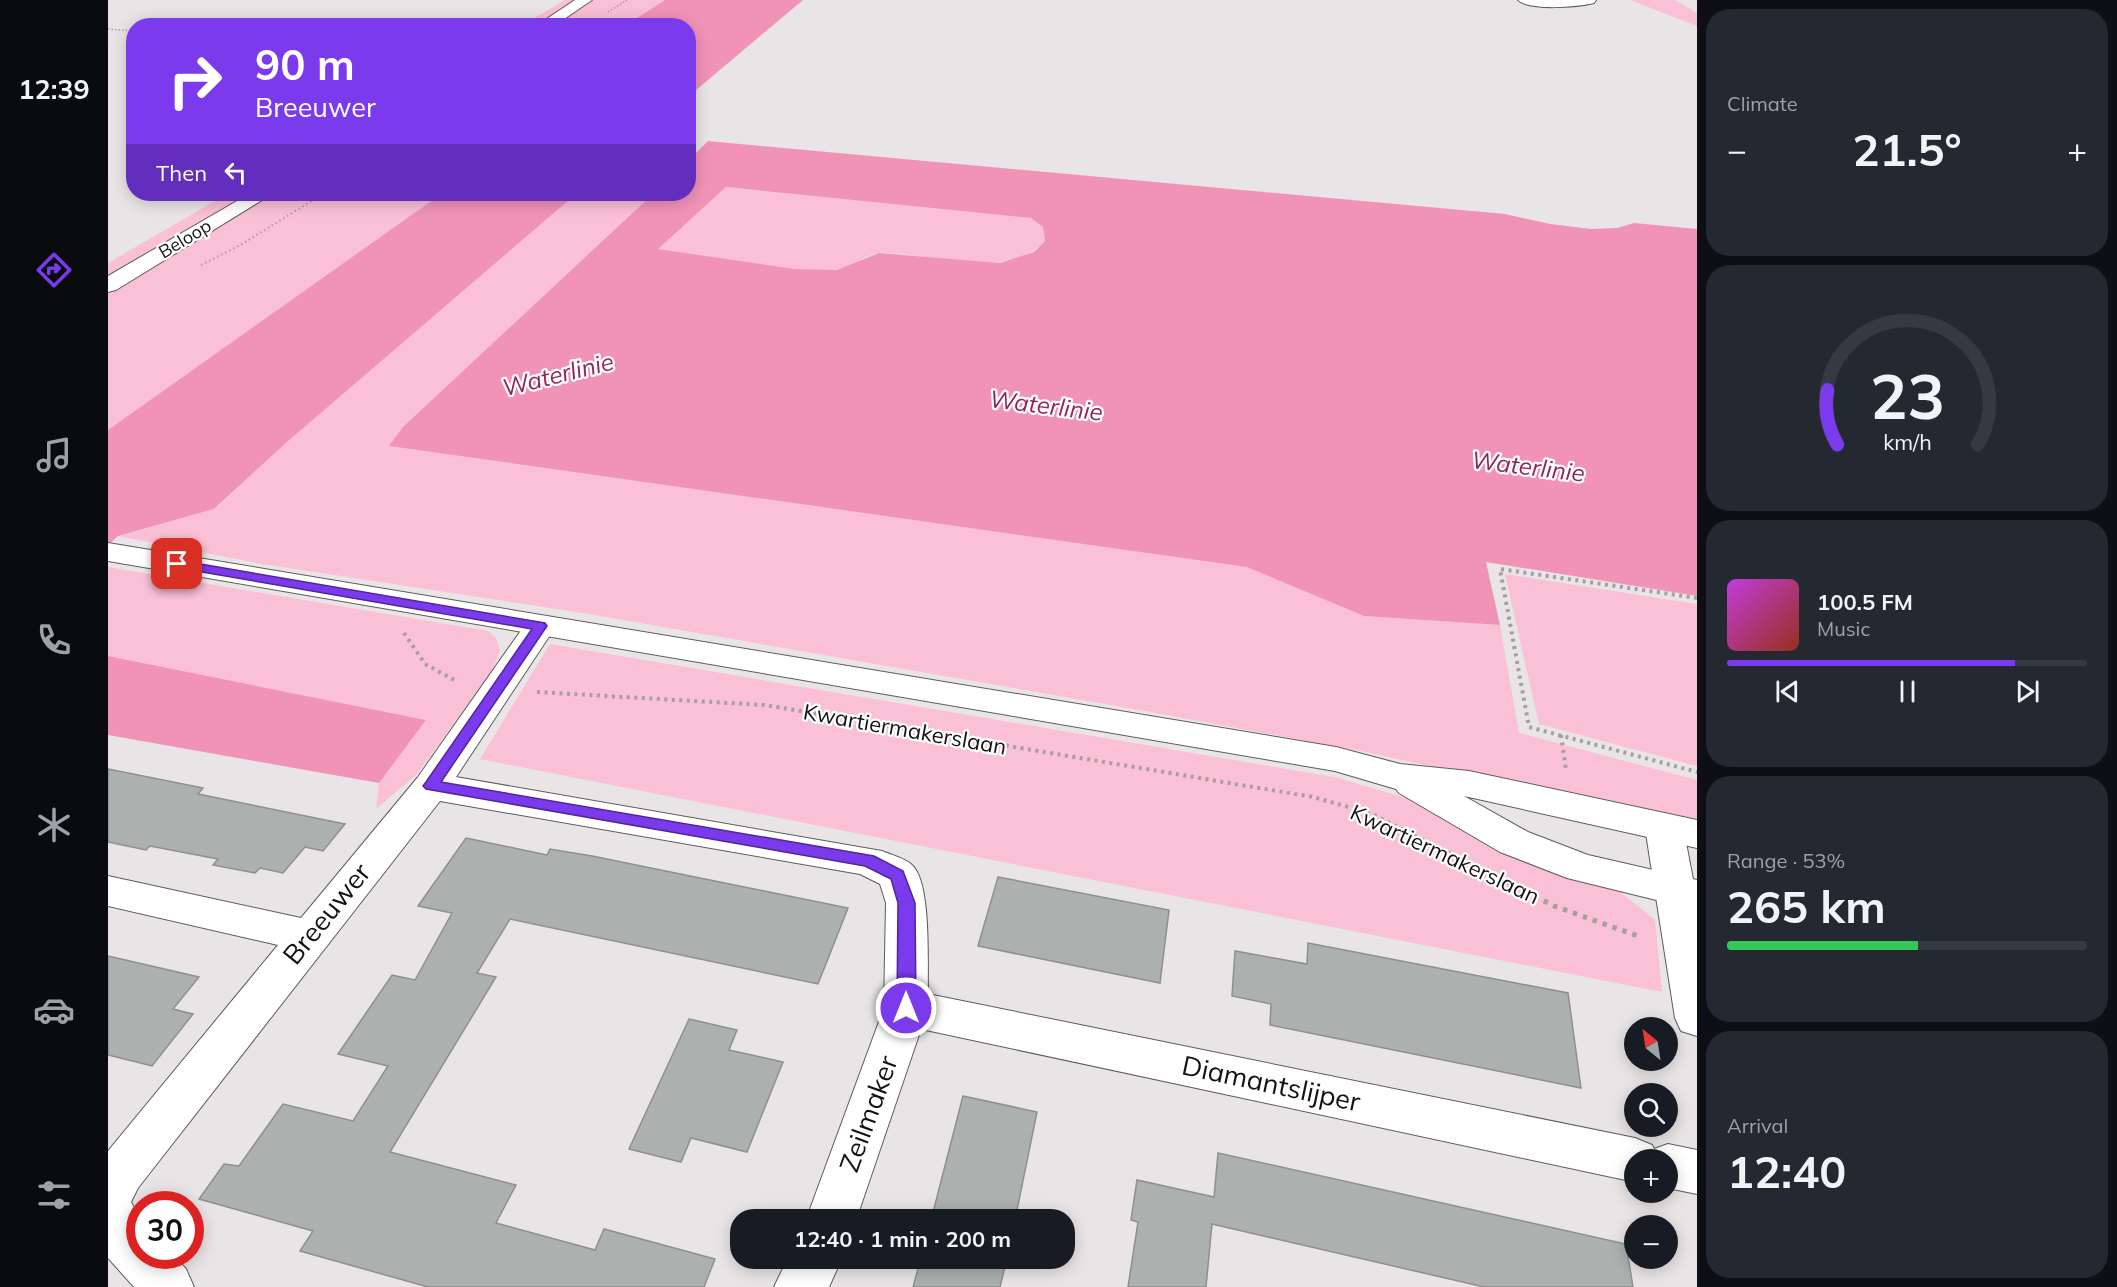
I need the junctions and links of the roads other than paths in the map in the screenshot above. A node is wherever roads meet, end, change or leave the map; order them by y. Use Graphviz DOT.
graph roads {
  1 [pos="585,0"];
  2 [pos="1525,0"];
  3 [pos="1589,0"];
  4 [pos="556,18"];
  5 [pos="250,201"];
  6 [pos="108,285"];
  7 [pos="109,552"];
  8 [pos="540,626"];
  9 [pos="1400,777"];
  10 [pos="431,786"];
  11 [pos="1680,830"];
  12 [pos="108,891"];
  13 [pos="1686,892"];
  14 [pos="308,936"];
  15 [pos="906,1008"];
  16 [pos="1697,1018"];
  17 [pos="1624,1158"];
  18 [pos="1678,1168"];
  19 [pos="1697,1172"];
  20 [pos="108,1197"];
  21 [pos="108,1207"];
  22 [pos="835,1209"];
  23 [pos="811,1269"];
  24 [pos="168,1287"];
  25 [pos="800,1287"];
  1 -- 4 [label="street"];
  2 -- 3 [label="street"];
  5 -- 6 [label="street, Beloop"];
  7 -- 8 [label="street, Kwartiermakerslaan"];
  8 -- 9 [label="street, Kwartiermakerslaan"];
  8 -- 10 [label="street, Breeuwer"];
  9 -- 11 [label="street, Kwartiermakerslaan"];
  9 -- 13 [label="street, Kwartiermakerslaan"];
  10 -- 14 [label="street, Breeuwer"];
  10 -- 15 [label="street, Zeilmaker"];
  11 -- 13 [label="street"];
  12 -- 14 [label="street"];
  13 -- 16 [label="street"];
  14 -- 20 [label="street, Breeuwer"];
  15 -- 17 [label="street, Diamantslijper"];
  15 -- 22 [label="street, Zeilmaker"];
  18 -- 19 [label="street"];
  21 -- 24 [label="street"];
  23 -- 25 [label="street"];
}
